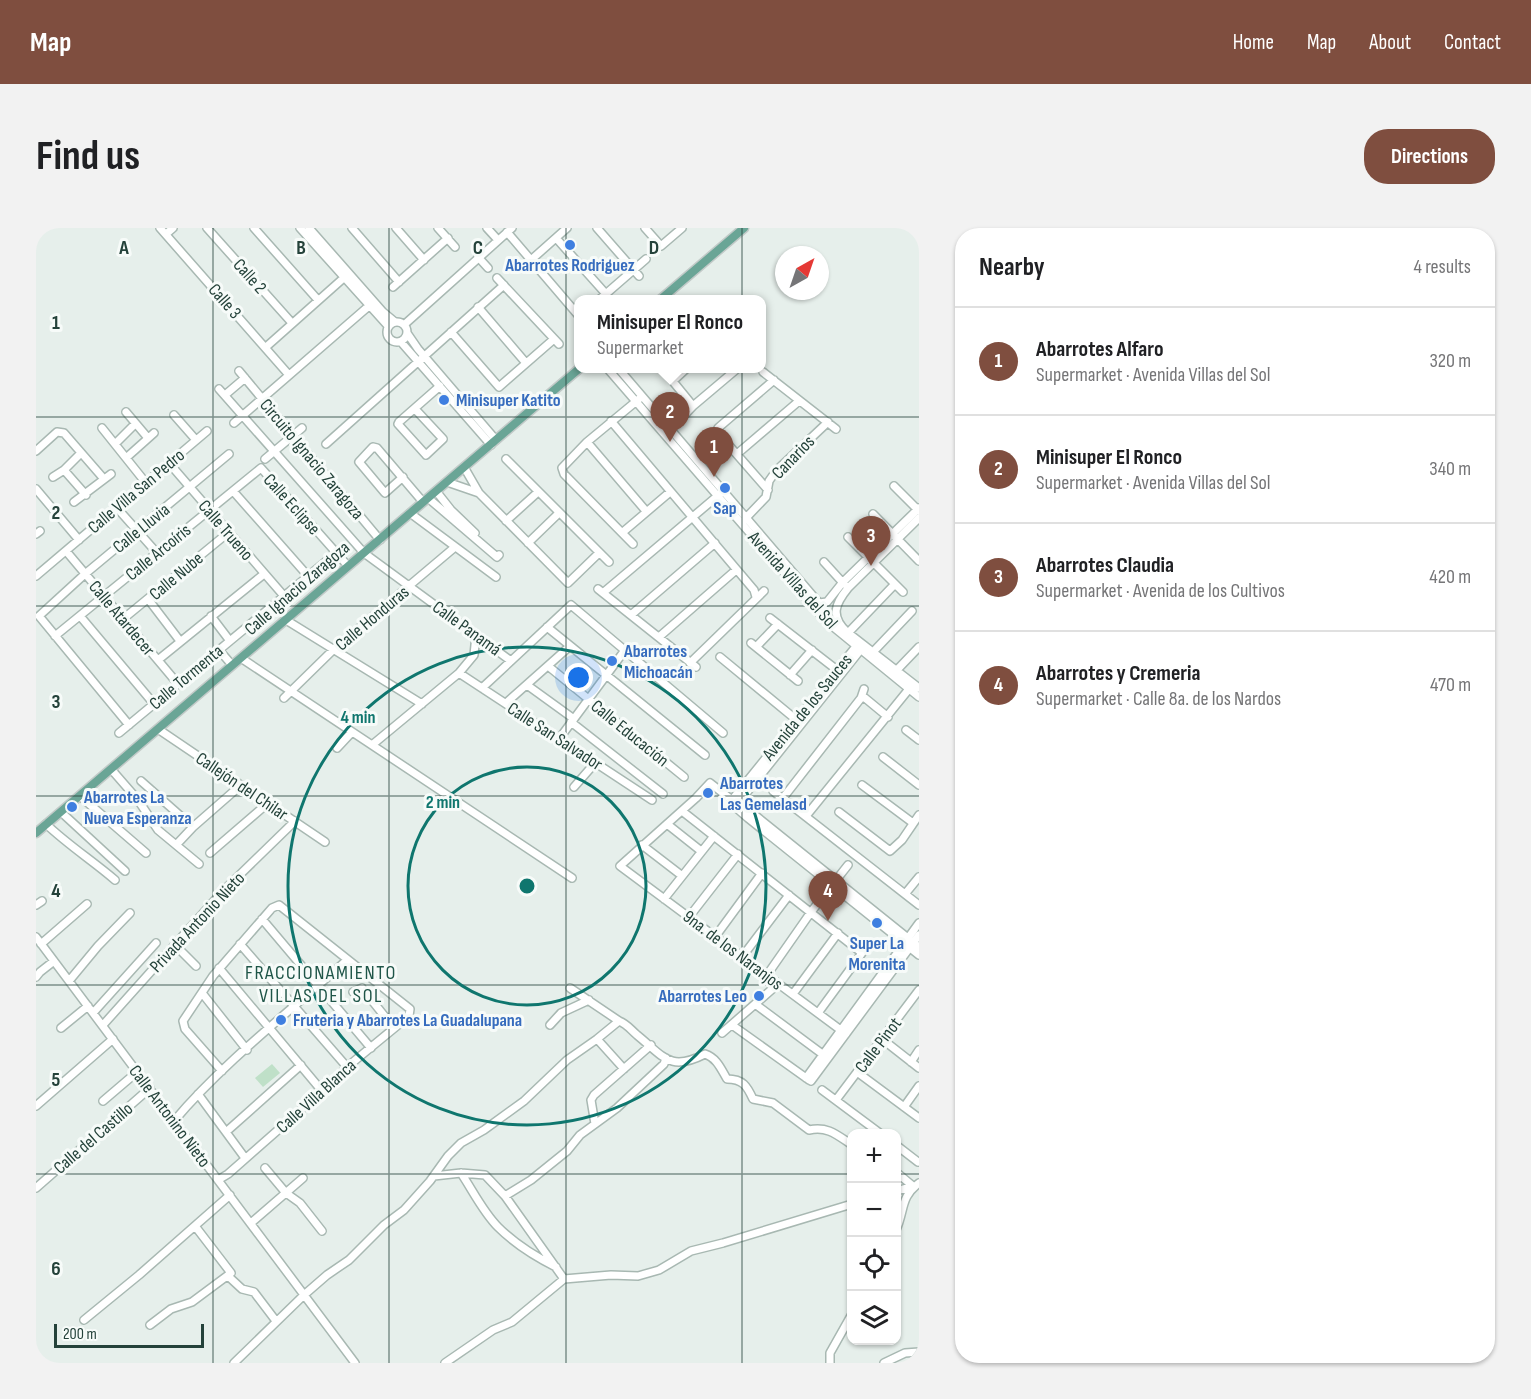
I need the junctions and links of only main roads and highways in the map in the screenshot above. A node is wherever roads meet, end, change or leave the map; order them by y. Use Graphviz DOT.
graph roads {
  1 [pos="744,228"];
  2 [pos="667,295"];
  3 [pos="575,373"];
  4 [pos="36,833"];
  1 -- 2 [label="main road"];
  3 -- 4 [label="main road, Calle Ignacio Zaragoza"];
}
